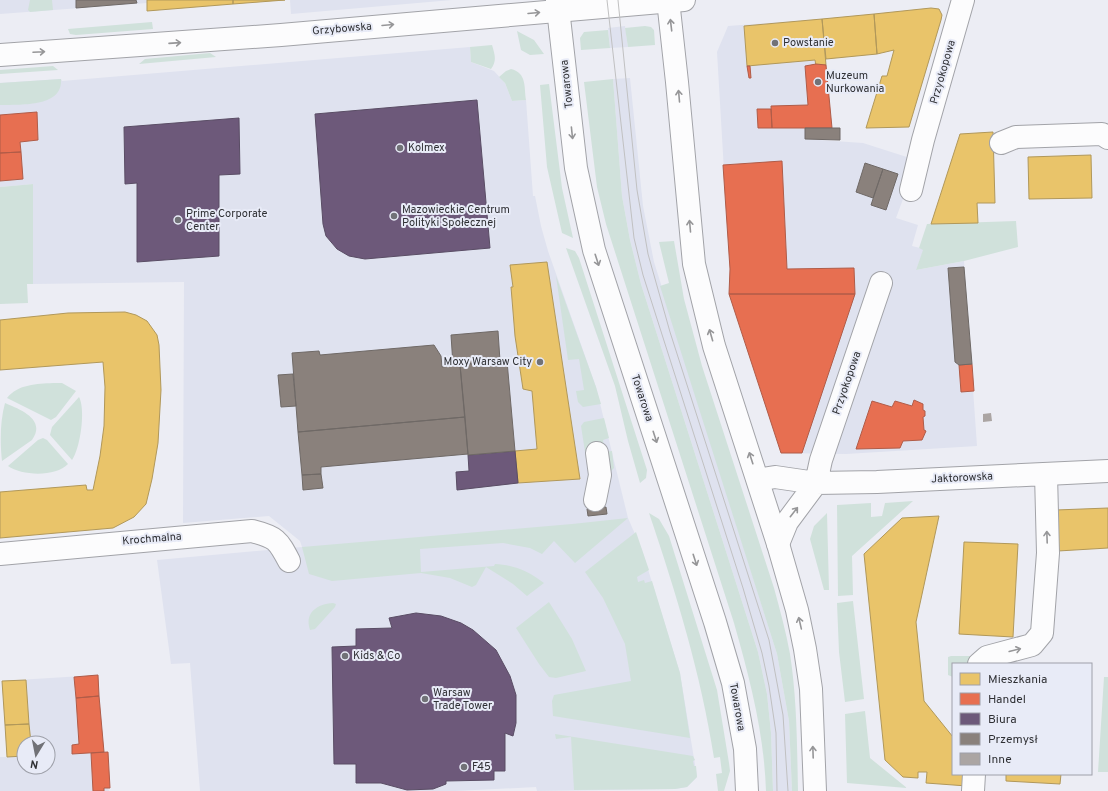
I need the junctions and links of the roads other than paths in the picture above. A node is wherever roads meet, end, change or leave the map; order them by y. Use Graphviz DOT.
graph roads {
  1 [pos="673,0"];
  2 [pos="963,0"];
  3 [pos="557,5"];
  4 [pos="0,55"];
  5 [pos="1108,138"];
  6 [pos="1001,143"];
  7 [pos="911,190"];
  8 [pos="881,283"];
  9 [pos="597,453"];
  10 [pos="1108,471"];
  11 [pos="1046,474"];
  12 [pos="758,480"];
  13 [pos="816,483"];
  14 [pos="595,500"];
  15 [pos="778,544"];
  16 [pos="0,554"];
  17 [pos="289,562"];
  18 [pos="980,663"];
  19 [pos="974,775"];
  20 [pos="747,791"];
  21 [pos="814,791"];
  22 [pos="973,791"];
  1 -- 3 [label="street, Grzybowska"];
  12 -- 1 [label="street, one-way"];
  2 -- 7 [label="street, Przyokopowa"];
  4 -- 3 [label="street, Grzybowska, one-way"];
  3 -- 20 [label="street, Towarowa, one-way"];
  5 -- 6 [label="street"];
  8 -- 13 [label="street, Przyokopowa"];
  9 -- 14 [label="street"];
  10 -- 11 [label="street, Jaktorowska"];
  11 -- 13 [label="street, Jaktorowska"];
  18 -- 11 [label="street, one-way"];
  12 -- 13 [label="street, Jaktorowska"];
  12 -- 15 [label="street"];
  15 -- 13 [label="street, one-way"];
  21 -- 15 [label="street, one-way"];
  16 -- 17 [label="street, Krochmalna"];
  19 -- 22 [label="street"];
}
